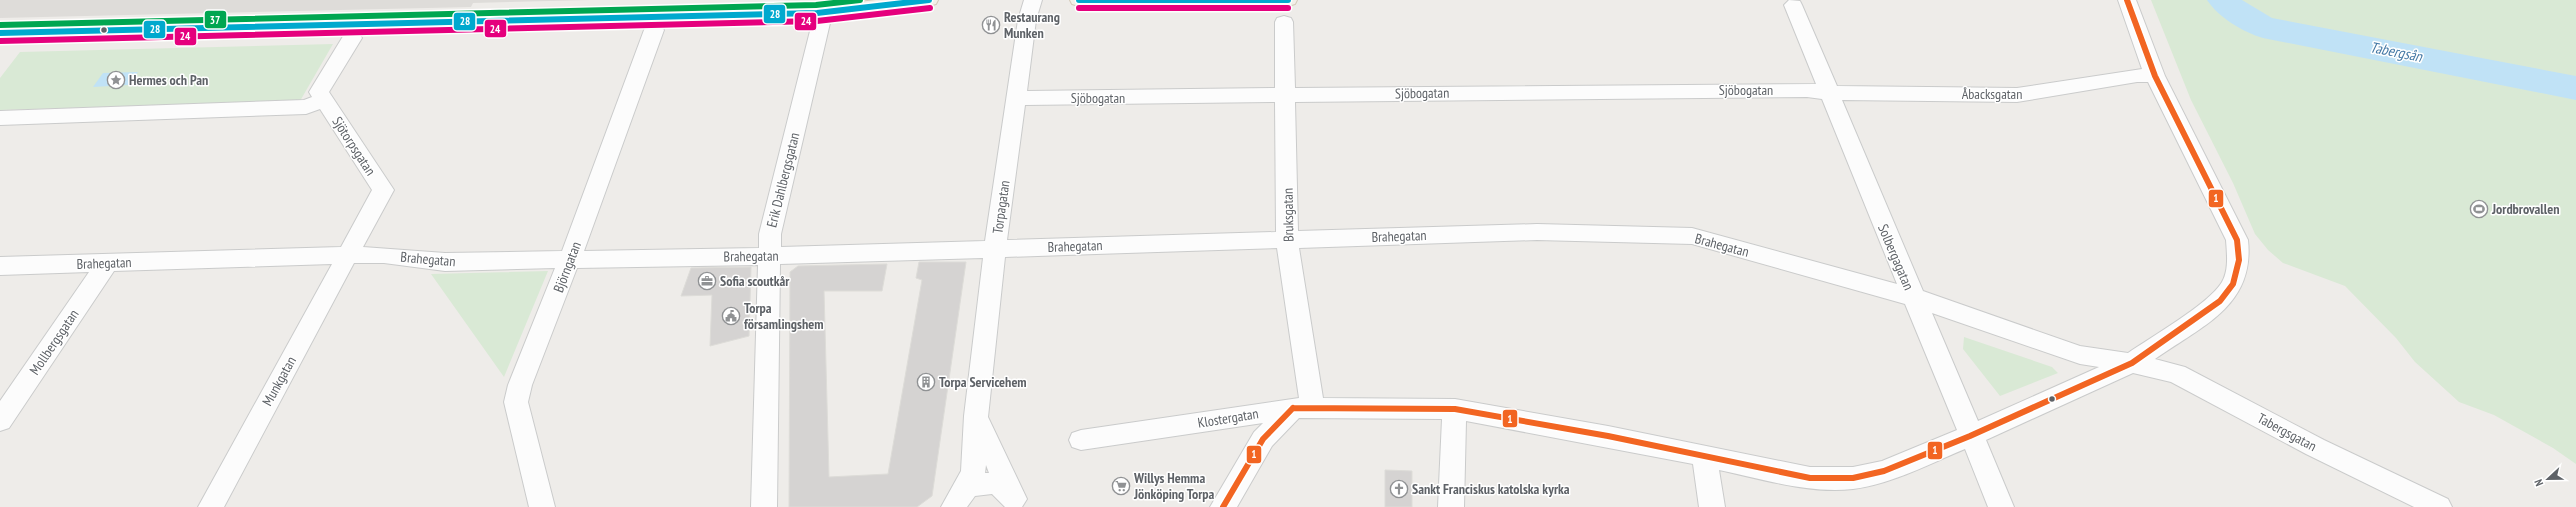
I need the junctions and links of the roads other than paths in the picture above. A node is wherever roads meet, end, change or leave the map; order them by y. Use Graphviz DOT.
graph roads {
  1 [pos="875,0"];
  2 [pos="929,0"];
  3 [pos="1033,0"];
  4 [pos="1079,0"];
  5 [pos="1288,0"];
  6 [pos="2127,0"];
  7 [pos="1793,5"];
  8 [pos="819,18"];
  9 [pos="1284,22"];
  10 [pos="654,30"];
  11 [pos="0,33"];
  12 [pos="352,38"];
  13 [pos="2155,76"];
  14 [pos="1828,93"];
  15 [pos="1286,96"];
  16 [pos="1016,98"];
  17 [pos="324,100"];
  18 [pos="0,118"];
  19 [pos="1287,240"];
  20 [pos="995,249"];
  21 [pos="348,255"];
  22 [pos="769,256"];
  23 [pos="570,259"];
  24 [pos="107,263"];
  25 [pos="0,266"];
  26 [pos="1913,297"];
  27 [pos="2132,363"];
  28 [pos="1303,408"];
  29 [pos="1455,409"];
  30 [pos="976,416"];
  31 [pos="0,421"];
  32 [pos="1970,436"];
  33 [pos="1081,440"];
  34 [pos="1704,456"];
  35 [pos="968,485"];
  36 [pos="1015,503"];
  37 [pos="211,507"];
  38 [pos="542,507"];
  39 [pos="764,507"];
  40 [pos="954,507"];
  41 [pos="1223,507"];
  42 [pos="1451,507"];
  43 [pos="1712,507"];
  44 [pos="2001,507"];
  45 [pos="2439,507"];
  1 -- 8 [label="main road"];
  2 -- 8 [label="main road"];
  3 -- 16 [label="street, Torpagatan"];
  4 -- 5 [label="main road"];
  6 -- 13 [label="street, Klostergatan"];
  7 -- 14 [label="street, Solbergagatan"];
  8 -- 11 [label="main road"];
  8 -- 22 [label="street, Erik Dahlbergsgatan"];
  9 -- 15 [label="street, Bruksgatan"];
  10 -- 23 [label="street, Björngatan"];
  12 -- 17 [label="street"];
  13 -- 14 [label="street, Åbacksgatan"];
  13 -- 27 [label="street, Klostergatan"];
  14 -- 15 [label="street, Sjöbogatan"];
  14 -- 26 [label="street, Solbergagatan"];
  15 -- 16 [label="street, Sjöbogatan"];
  15 -- 19 [label="street, Bruksgatan"];
  16 -- 20 [label="street, Torpagatan"];
  17 -- 18 [label="street"];
  17 -- 21 [label="street, Sjötorpsgatan"];
  19 -- 20 [label="street, Brahegatan"];
  19 -- 26 [label="street, Brahegatan"];
  19 -- 28 [label="street, Bruksgatan"];
  20 -- 22 [label="street, Brahegatan"];
  20 -- 30 [label="street, Torpagatan"];
  21 -- 23 [label="street, Brahegatan"];
  21 -- 24 [label="street, Brahegatan"];
  21 -- 37 [label="street, Munkgatan"];
  22 -- 23 [label="street, Brahegatan"];
  22 -- 39 [label="street, Erik Dahlbergsgatan"];
  23 -- 38 [label="street, Björngatan"];
  24 -- 25 [label="street, Brahegatan"];
  24 -- 31 [label="street, Mollbergsgatan"];
  26 -- 27 [label="street, Brahegatan"];
  26 -- 32 [label="street, Solbergagatan"];
  27 -- 32 [label="street, Klostergatan"];
  27 -- 45 [label="street, Tabergsgatan"];
  28 -- 29 [label="street, Klostergatan"];
  28 -- 33 [label="street, Klostergatan"];
  28 -- 41 [label="street"];
  29 -- 34 [label="street, Klostergatan"];
  29 -- 42 [label="street"];
  30 -- 35 [label="street, Torpagatan"];
  30 -- 36 [label="street"];
  32 -- 34 [label="street, Klostergatan"];
  32 -- 44 [label="street, Solbergagatan"];
  34 -- 43 [label="street"];
  35 -- 36 [label="street"];
  35 -- 40 [label="street"];
}
